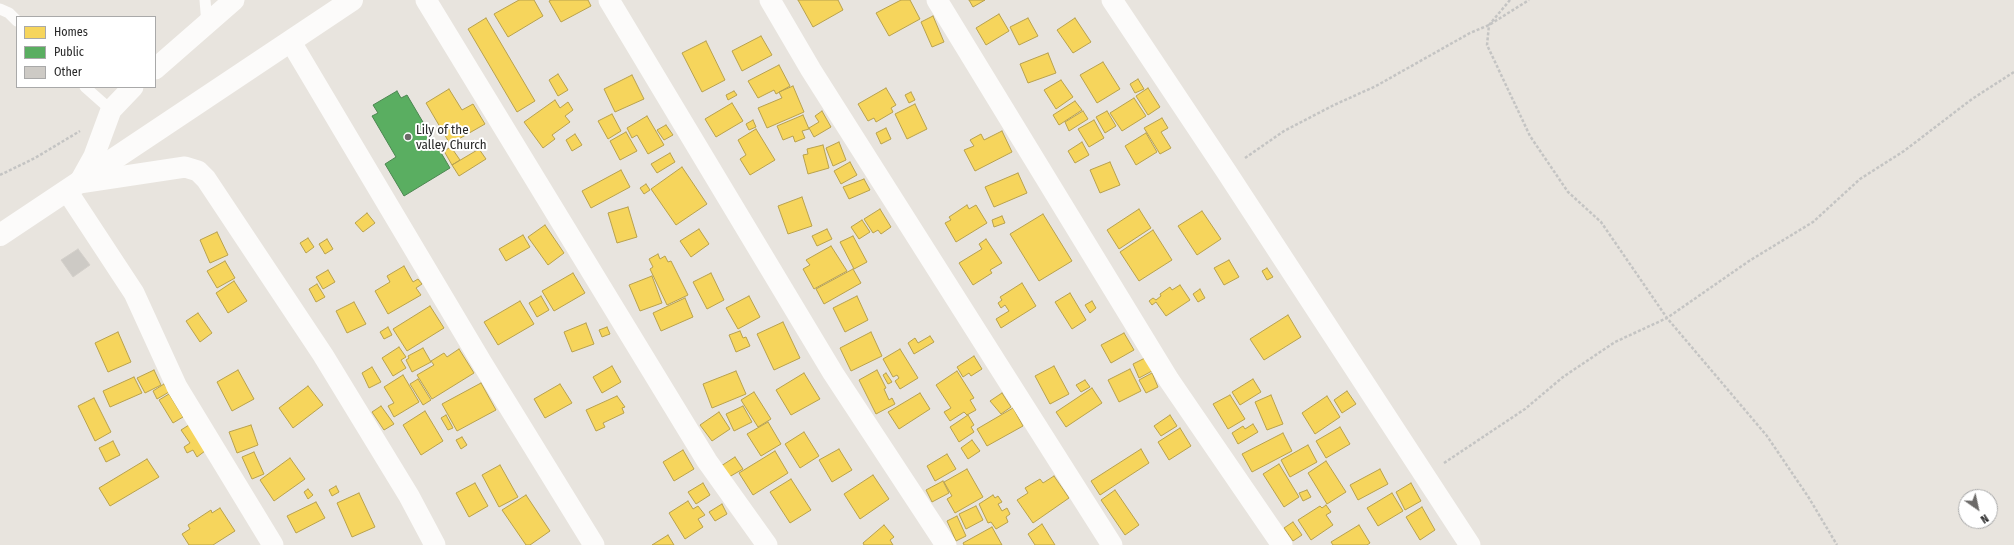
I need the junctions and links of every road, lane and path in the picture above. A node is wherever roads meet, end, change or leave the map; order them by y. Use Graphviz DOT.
graph roads {
  1 [pos="205,0"];
  2 [pos="234,0"];
  3 [pos="352,0"];
  4 [pos="426,0"];
  5 [pos="609,0"];
  6 [pos="770,0"];
  7 [pos="937,0"];
  8 [pos="1112,0"];
  9 [pos="1510,0"];
  10 [pos="1529,0"];
  11 [pos="0,9"];
  12 [pos="16,20"];
  13 [pos="207,24"];
  14 [pos="1489,25"];
  15 [pos="292,42"];
  16 [pos="156,68"];
  17 [pos="2014,72"];
  18 [pos="86,88"];
  19 [pos="132,88"];
  20 [pos="111,110"];
  21 [pos="101,132"];
  22 [pos="1226,171"];
  23 [pos="0,175"];
  24 [pos="73,187"];
  25 [pos="0,235"];
  26 [pos="1667,318"];
  27 [pos="1425,476"];
  28 [pos="273,545"];
  29 [pos="435,545"];
  30 [pos="594,545"];
  31 [pos="767,545"];
  32 [pos="946,545"];
  33 [pos="1112,545"];
  34 [pos="1282,545"];
  35 [pos="1470,545"];
  36 [pos="1837,545"];
  1 -- 13 [label="lane"];
  2 -- 13 [label="street"];
  3 -- 15 [label="main road"];
  4 -- 31 [label="street"];
  5 -- 32 [label="street"];
  6 -- 33 [label="street"];
  7 -- 34 [label="street"];
  8 -- 22 [label="street"];
  9 -- 14 [label="path"];
  10 -- 14 [label="path"];
  11 -- 12 [label="lane"];
  13 -- 16 [label="street"];
  14 -- 22 [label="path"];
  14 -- 26 [label="path"];
  15 -- 24 [label="main road"];
  15 -- 30 [label="street"];
  17 -- 26 [label="path"];
  18 -- 20 [label="lane"];
  19 -- 20 [label="street"];
  20 -- 21 [label="street"];
  21 -- 23 [label="path"];
  21 -- 24 [label="street"];
  22 -- 27 [label="street"];
  24 -- 25 [label="main road"];
  24 -- 28 [label="street"];
  24 -- 29 [label="street"];
  26 -- 27 [label="path"];
  26 -- 36 [label="path"];
  27 -- 35 [label="street"];
}
